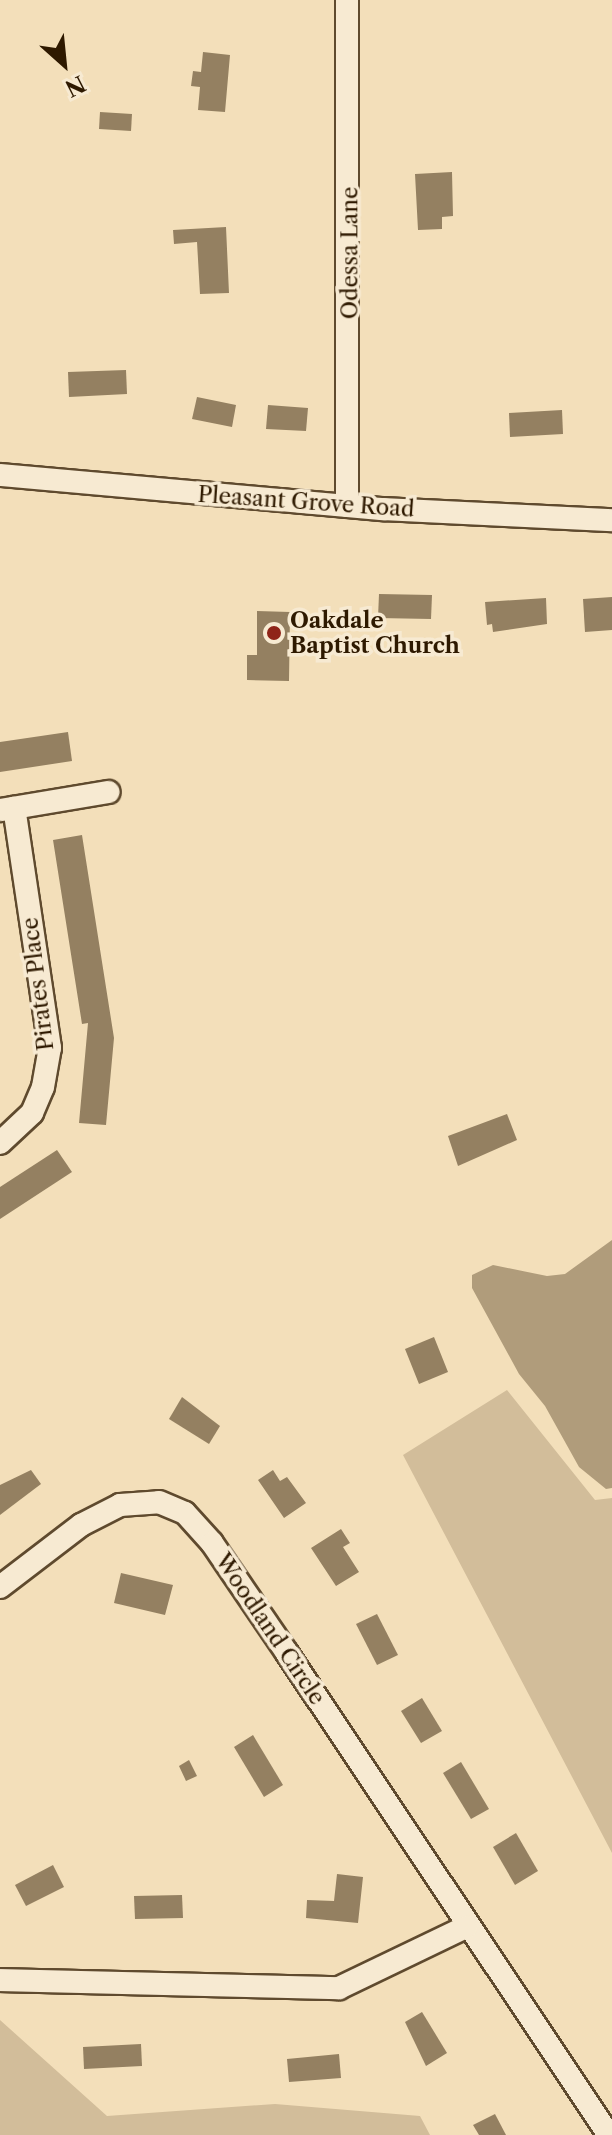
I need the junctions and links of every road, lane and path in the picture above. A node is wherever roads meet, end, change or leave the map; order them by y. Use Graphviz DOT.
graph roads {
  1 [pos="347,0"];
  2 [pos="0,475"];
  3 [pos="347,506"];
  4 [pos="612,520"];
  5 [pos="109,792"];
  6 [pos="7,809"];
  7 [pos="0,1143"];
  8 [pos="0,1587"];
  9 [pos="466,1927"];
  10 [pos="0,1980"];
  11 [pos="609,2135"];
  1 -- 3 [label="street, Odessa Lane"];
  2 -- 3 [label="street, Pleasant Grove Road"];
  3 -- 4 [label="street, Pleasant Grove Road"];
  5 -- 6 [label="street"];
  6 -- 7 [label="street, Pirates Place"];
  8 -- 9 [label="street, Woodland Circle"];
  9 -- 10 [label="street"];
  9 -- 11 [label="street, Woodland Circle"];
}
